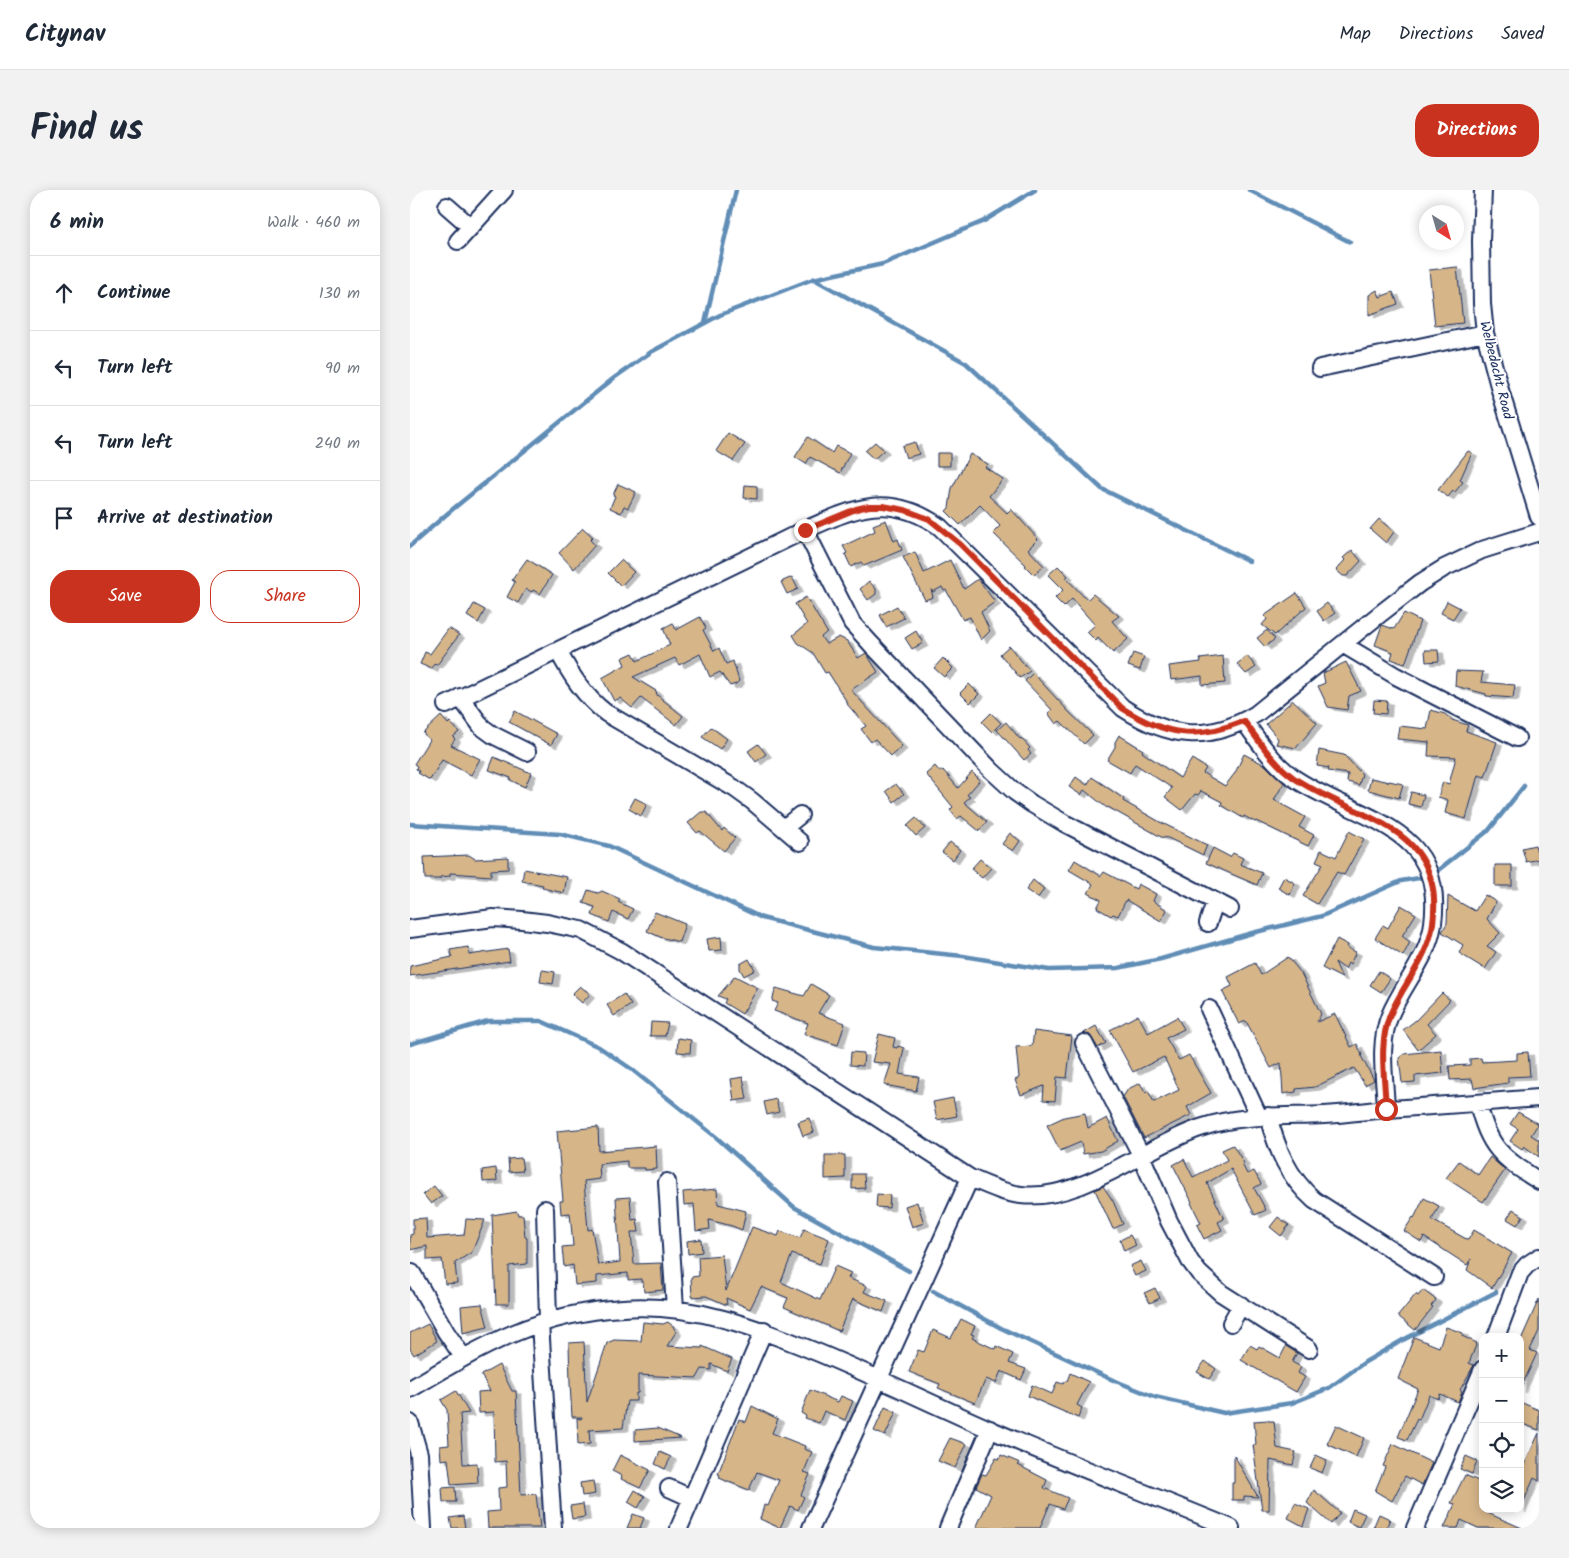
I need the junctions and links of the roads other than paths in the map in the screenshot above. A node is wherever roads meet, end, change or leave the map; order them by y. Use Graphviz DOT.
graph roads {
  1 [pos="504,190"];
  2 [pos="1483,190"];
  3 [pos="447,206"];
  4 [pos="471,227"];
  5 [pos="458,241"];
  6 [pos="1485,333"];
  7 [pos="1320,368"];
  8 [pos="1539,516"];
  9 [pos="805,530"];
  10 [pos="1539,532"];
  11 [pos="1344,645"];
  12 [pos="558,651"];
  13 [pos="1244,721"];
  14 [pos="1517,738"];
  15 [pos="527,752"];
  16 [pos="800,815"];
  17 [pos="784,828"];
  18 [pos="800,842"];
  19 [pos="1215,902"];
  20 [pos="1230,909"];
  21 [pos="1208,923"];
  22 [pos="410,929"];
  23 [pos="1209,1009"];
  24 [pos="1084,1043"];
  25 [pos="1539,1098"];
  26 [pos="1478,1103"];
  27 [pos="1386,1109"];
  28 [pos="1263,1117"];
  29 [pos="1141,1155"];
  30 [pos="970,1178"];
  31 [pos="1539,1181"];
  32 [pos="667,1182"];
  33 [pos="545,1209"];
  34 [pos="1539,1256"];
  35 [pos="412,1273"];
  36 [pos="1434,1277"];
  37 [pos="1240,1305"];
  38 [pos="675,1308"];
  39 [pos="544,1321"];
  40 [pos="1231,1323"];
  41 [pos="764,1330"];
  42 [pos="1498,1333"];
  43 [pos="1309,1348"];
  44 [pos="463,1357"];
  45 [pos="878,1378"];
  46 [pos="1479,1378"];
  47 [pos="410,1388"];
  48 [pos="410,1424"];
  49 [pos="990,1429"];
  50 [pos="669,1488"];
  51 [pos="692,1498"];
  52 [pos="423,1528"];
  53 [pos="553,1528"];
  54 [pos="679,1528"];
  55 [pos="811,1528"];
  56 [pos="948,1528"];
  57 [pos="1231,1528"];
  58 [pos="1415,1528"];
  1 -- 4 [label="street"];
  2 -- 6 [label="street, Welbedacht Road"];
  3 -- 4 [label="street"];
  4 -- 5 [label="street"];
  6 -- 7 [label="street"];
  6 -- 8 [label="street, Welbedacht Road"];
  9 -- 12 [label="street"];
  9 -- 13 [label="street"];
  9 -- 19 [label="street"];
  10 -- 11 [label="street"];
  11 -- 13 [label="street"];
  11 -- 14 [label="street"];
  12 -- 15 [label="street"];
  12 -- 17 [label="street"];
  13 -- 27 [label="street"];
  16 -- 17 [label="street"];
  17 -- 18 [label="street"];
  19 -- 20 [label="street"];
  19 -- 21 [label="street"];
  22 -- 30 [label="street"];
  23 -- 28 [label="street"];
  24 -- 29 [label="street"];
  25 -- 26 [label="street"];
  26 -- 27 [label="street"];
  26 -- 31 [label="street"];
  27 -- 28 [label="street"];
  28 -- 29 [label="street"];
  28 -- 36 [label="street"];
  29 -- 30 [label="street"];
  29 -- 37 [label="street"];
  30 -- 45 [label="street"];
  32 -- 38 [label="street"];
  33 -- 39 [label="street"];
  34 -- 42 [label="street"];
  35 -- 44 [label="street"];
  37 -- 40 [label="street"];
  37 -- 43 [label="street"];
  38 -- 39 [label="street"];
  38 -- 41 [label="street"];
  39 -- 44 [label="street"];
  39 -- 53 [label="street"];
  41 -- 45 [label="street"];
  41 -- 51 [label="street"];
  44 -- 47 [label="street"];
  45 -- 49 [label="street"];
  45 -- 55 [label="street"];
  46 -- 58 [label="street"];
  48 -- 52 [label="street"];
  49 -- 56 [label="street"];
  49 -- 57 [label="street"];
  50 -- 51 [label="street"];
  51 -- 54 [label="street"];
}
